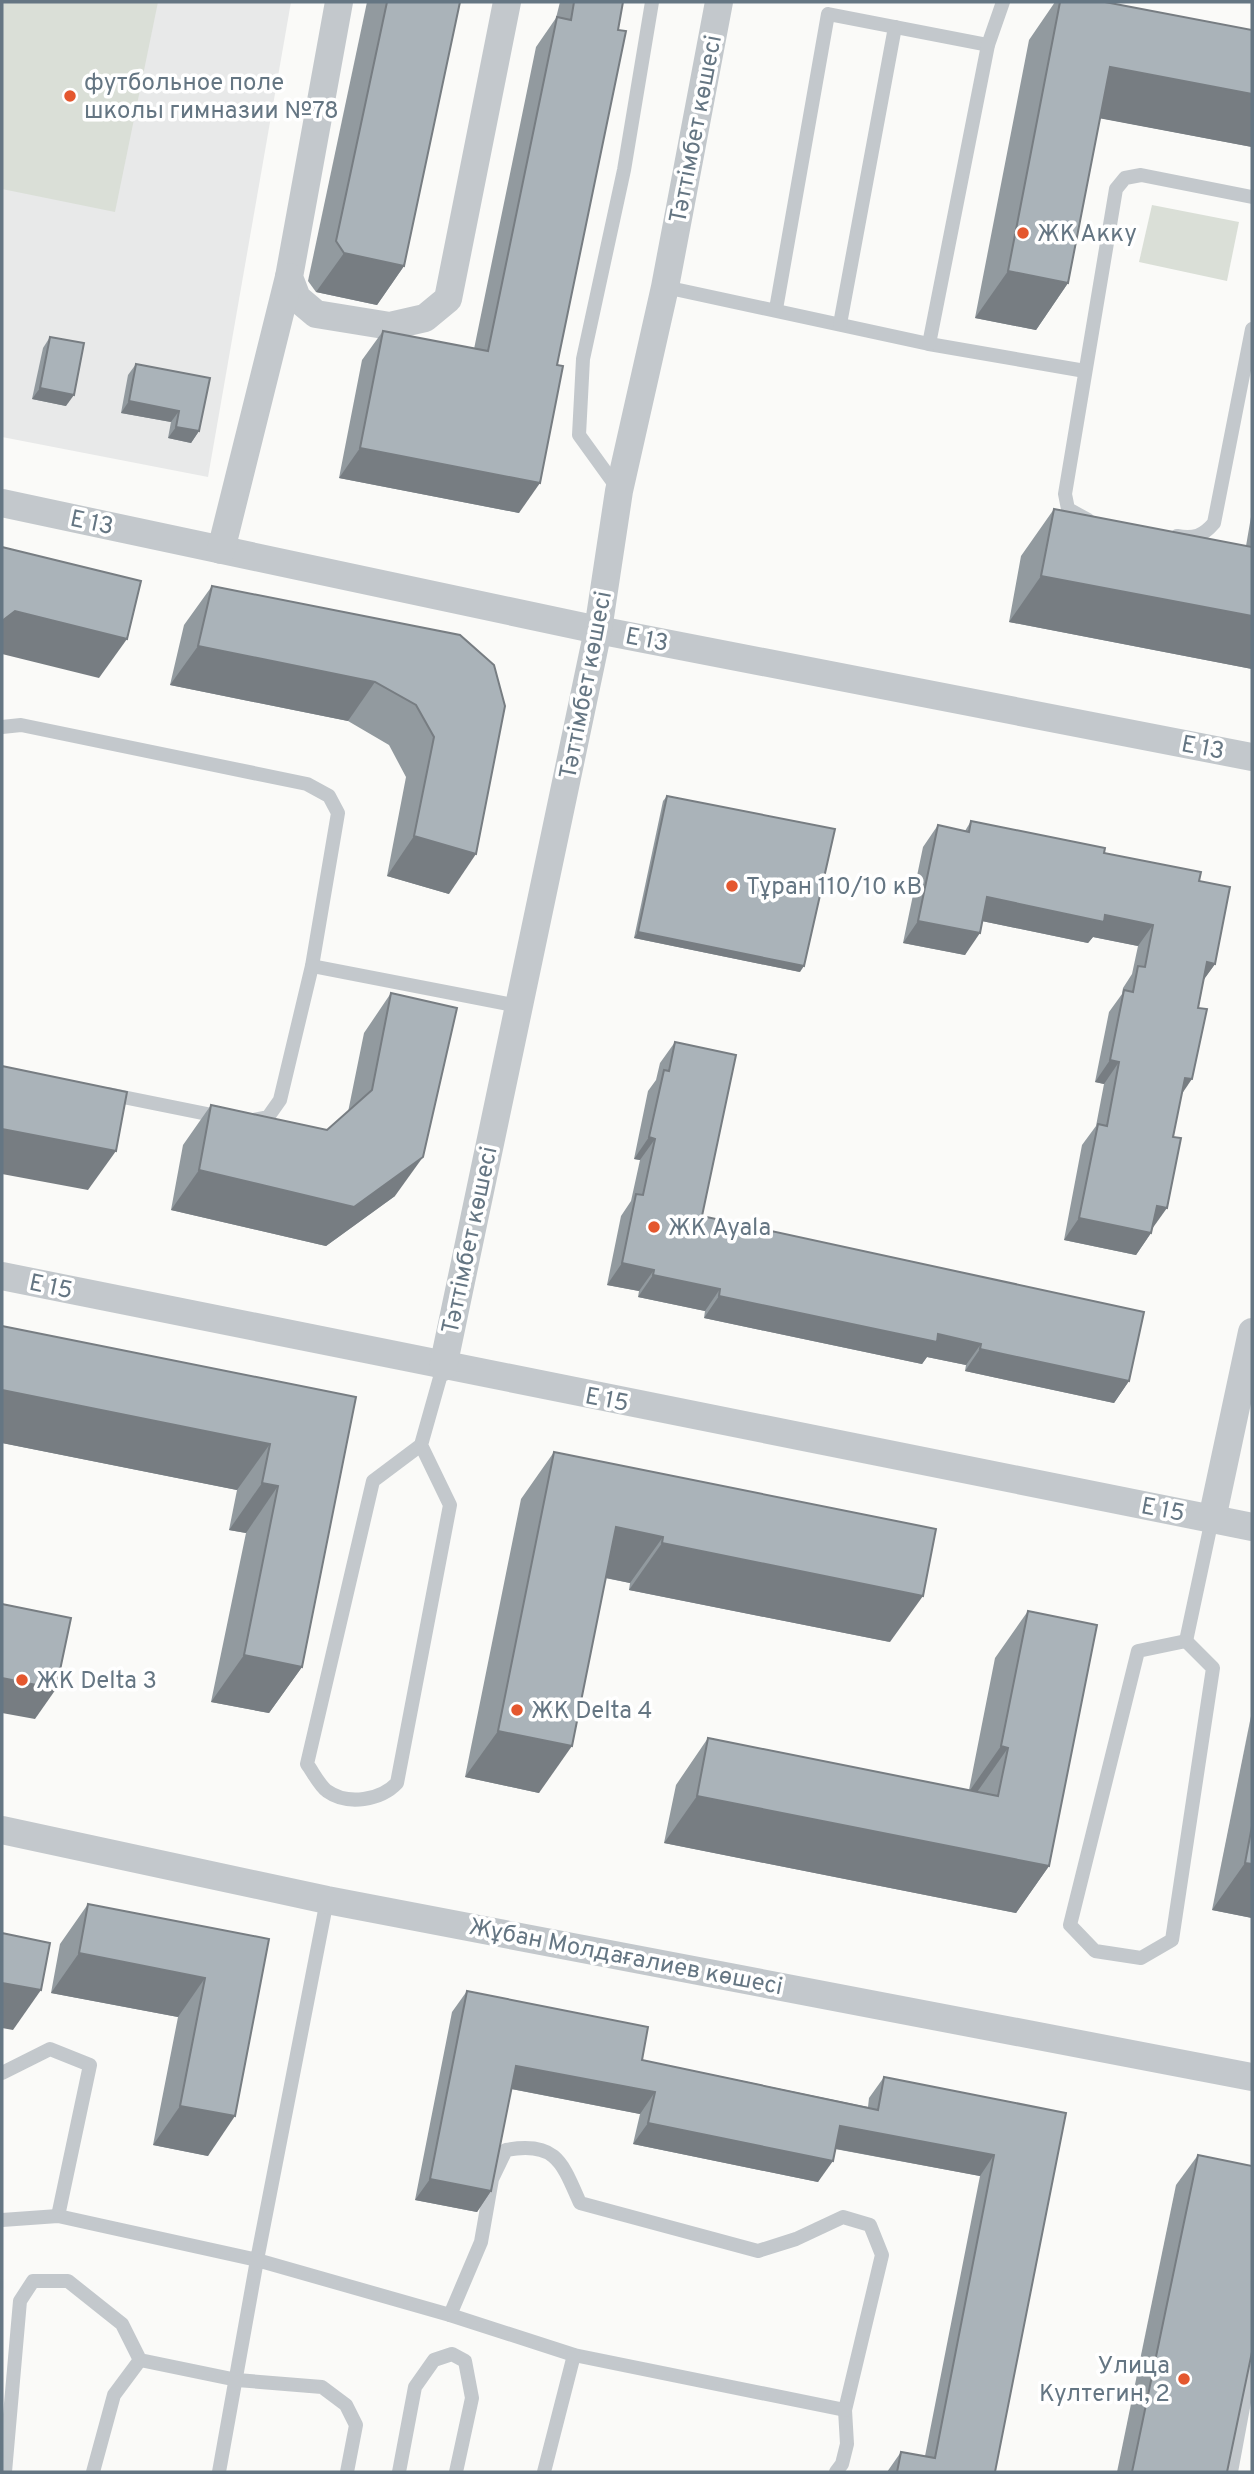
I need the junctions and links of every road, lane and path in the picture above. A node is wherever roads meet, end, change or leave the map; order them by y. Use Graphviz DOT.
graph roads {
  1 [pos="339,2"];
  2 [pos="507,2"];
  3 [pos="652,2"];
  4 [pos="719,2"];
  5 [pos="1003,2"];
  6 [pos="895,27"];
  7 [pos="988,45"];
  8 [pos="1252,197"];
  9 [pos="289,277"];
  10 [pos="665,288"];
  11 [pos="776,309"];
  12 [pos="840,324"];
  13 [pos="1252,329"];
  14 [pos="929,344"];
  15 [pos="1085,371"];
  16 [pos="619,491"];
  17 [pos="2,503"];
  18 [pos="1109,524"];
  19 [pos="1163,533"];
  20 [pos="221,550"];
  21 [pos="598,629"];
  22 [pos="2,727"];
  23 [pos="1252,757"];
  24 [pos="312,966"];
  25 [pos="519,1006"];
  26 [pos="96,1092"];
  27 [pos="2,1276"];
  28 [pos="1252,1332"];
  29 [pos="443,1367"];
  30 [pos="421,1445"];
  31 [pos="1212,1519"];
  32 [pos="1252,1527"];
  33 [pos="1186,1641"];
  34 [pos="2,1830"];
  35 [pos="327,1900"];
  36 [pos="2,2073"];
  37 [pos="1252,2077"];
  38 [pos="58,2216"];
  39 [pos="2,2220"];
  40 [pos="257,2260"];
  41 [pos="450,2315"];
  42 [pos="574,2355"];
  43 [pos="1252,2359"];
  44 [pos="140,2360"];
  45 [pos="237,2380"];
  46 [pos="845,2410"];
  47 [pos="5,2472"];
  48 [pos="93,2472"];
  49 [pos="219,2472"];
  50 [pos="347,2472"];
  51 [pos="399,2472"];
  52 [pos="456,2472"];
  53 [pos="544,2472"];
  54 [pos="836,2472"];
  55 [pos="1231,2472"];
  1 -- 9 [label="street"];
  2 -- 9 [label="street"];
  3 -- 16 [label="lane"];
  4 -- 10 [label="street, Тәттімбет көшесі"];
  5 -- 7 [label="lane"];
  6 -- 7 [label="lane"];
  6 -- 11 [label="lane"];
  6 -- 12 [label="lane"];
  7 -- 14 [label="lane"];
  8 -- 15 [label="lane"];
  9 -- 20 [label="street"];
  10 -- 11 [label="lane"];
  10 -- 16 [label="street, Тәттімбет көшесі"];
  11 -- 12 [label="lane"];
  12 -- 14 [label="lane"];
  13 -- 19 [label="lane"];
  14 -- 15 [label="lane"];
  15 -- 18 [label="lane"];
  16 -- 21 [label="street, Тәттімбет көшесі"];
  17 -- 20 [label="street, E 13"];
  20 -- 21 [label="street, E 13"];
  21 -- 23 [label="street, E 13"];
  21 -- 25 [label="street, Тәттімбет көшесі"];
  22 -- 24 [label="lane"];
  24 -- 25 [label="lane"];
  24 -- 26 [label="lane"];
  25 -- 29 [label="street, Тәттімбет көшесі"];
  27 -- 29 [label="street, E 15"];
  28 -- 31 [label="street"];
  29 -- 30 [label="lane"];
  29 -- 31 [label="street, E 15"];
  30 -- 30 [label="lane"];
  31 -- 32 [label="street, E 15"];
  31 -- 33 [label="lane"];
  33 -- 33 [label="lane"];
  34 -- 35 [label="street, Жұбан Молдағалиев көшесі"];
  35 -- 37 [label="street, Жұбан Молдағалиев көшесі"];
  35 -- 40 [label="lane"];
  36 -- 38 [label="lane"];
  38 -- 39 [label="lane"];
  38 -- 40 [label="lane"];
  40 -- 41 [label="lane"];
  40 -- 45 [label="lane"];
  41 -- 42 [label="lane"];
  41 -- 46 [label="lane"];
  42 -- 46 [label="lane"];
  42 -- 53 [label="lane"];
  43 -- 55 [label="lane"];
  44 -- 45 [label="lane"];
  44 -- 47 [label="lane"];
  44 -- 48 [label="lane"];
  45 -- 49 [label="lane"];
  45 -- 50 [label="lane"];
  46 -- 54 [label="lane"];
  51 -- 52 [label="lane"];
}
